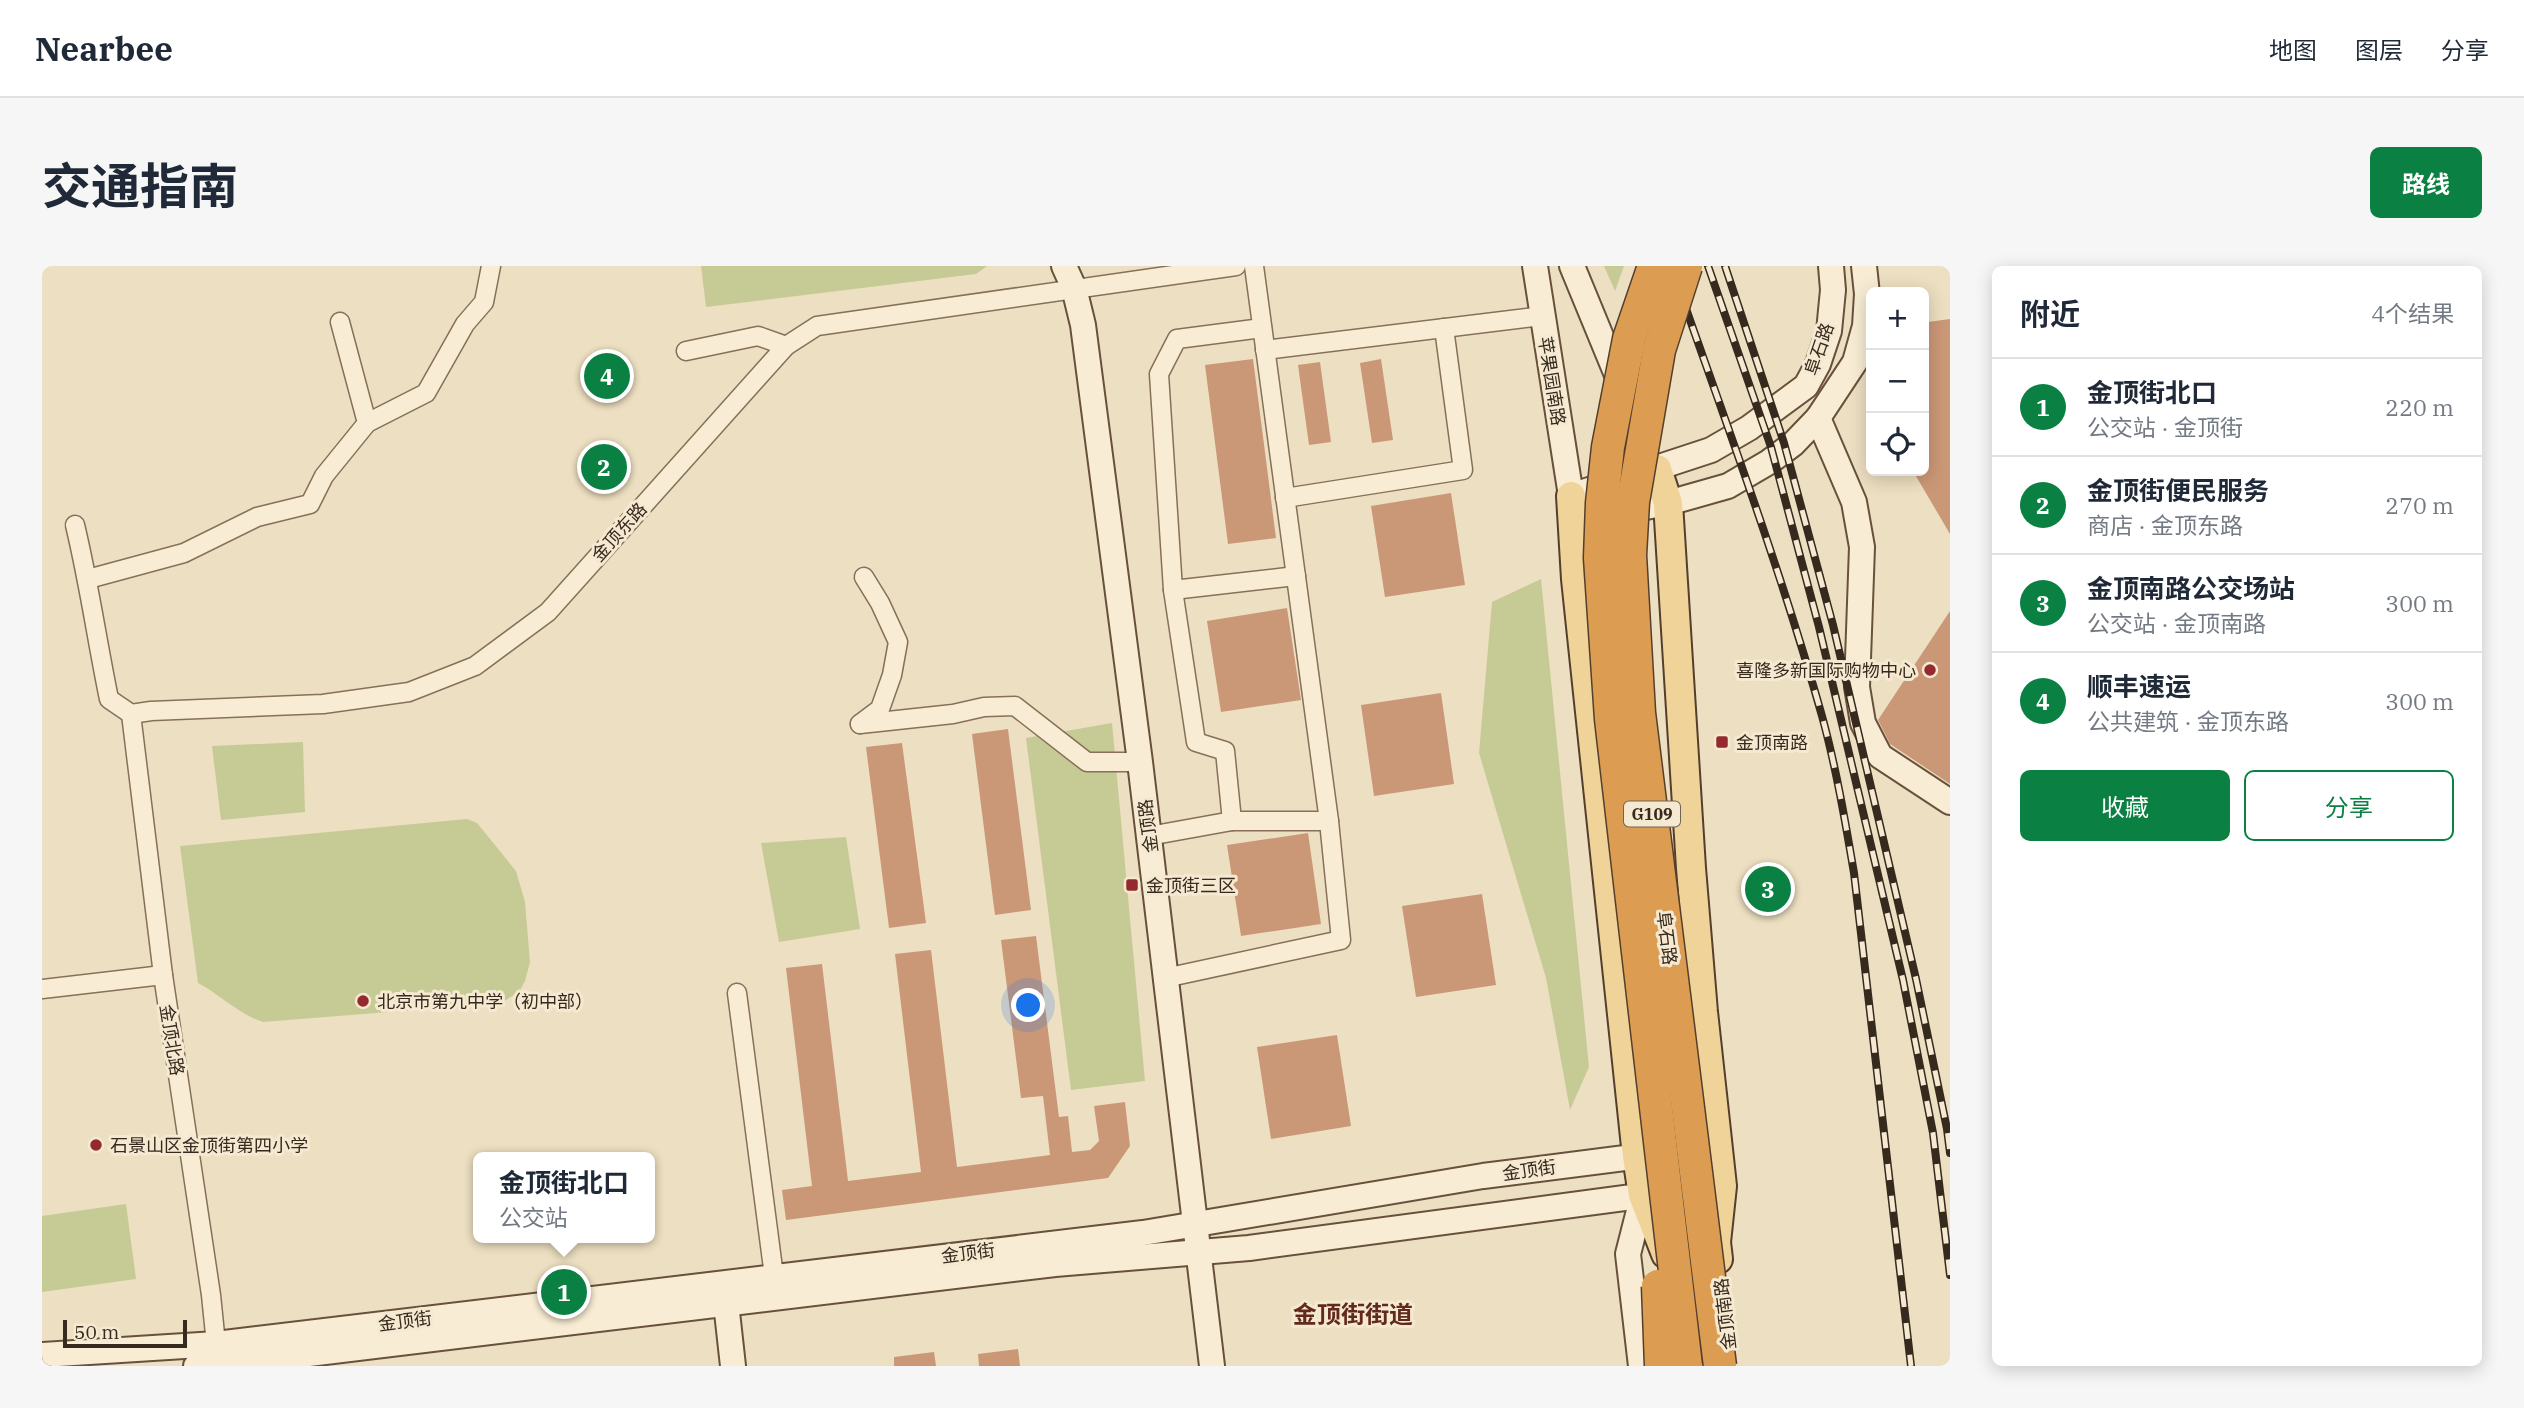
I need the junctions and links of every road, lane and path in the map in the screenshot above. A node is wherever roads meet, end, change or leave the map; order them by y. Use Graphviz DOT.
graph roads {
  1 [pos="492,266"];
  2 [pos="1236,266"];
  3 [pos="1254,266"];
  4 [pos="1535,266"];
  5 [pos="1572,266"];
  6 [pos="1654,266"];
  7 [pos="1686,266"];
  8 [pos="1831,266"];
  9 [pos="1864,266"];
  10 [pos="1069,277"];
  11 [pos="1542,316"];
  12 [pos="340,322"];
  13 [pos="1262,328"];
  14 [pos="1444,328"];
  15 [pos="786,346"];
  16 [pos="1265,350"];
  17 [pos="686,351"];
  18 [pos="1818,418"];
  19 [pos="367,423"];
  20 [pos="1657,469"];
  21 [pos="1285,498"];
  22 [pos="1668,503"];
  23 [pos="1572,508"];
  24 [pos="75,525"];
  25 [pos="1296,576"];
  26 [pos="864,577"];
  27 [pos="88,579"];
  28 [pos="1172,590"];
  29 [pos="131,714"];
  30 [pos="1140,762"];
  31 [pos="1950,802"];
  32 [pos="1232,821"];
  33 [pos="1329,821"];
  34 [pos="1149,836"];
  35 [pos="163,975"];
  36 [pos="1166,978"];
  37 [pos="42,989"];
  38 [pos="737,993"];
  39 [pos="1709,1067"];
  40 [pos="1629,1076"];
  41 [pos="1717,1146"];
  42 [pos="1647,1175"];
  43 [pos="1721,1186"];
  44 [pos="1194,1224"];
  45 [pos="1198,1252"];
  46 [pos="775,1276"];
  47 [pos="726,1303"];
  48 [pos="42,1354"];
  49 [pos="218,1359"];
  50 [pos="196,1366"];
  51 [pos="733,1366"];
  52 [pos="1212,1366"];
  53 [pos="1641,1366"];
  54 [pos="1661,1366"];
  55 [pos="1680,1366"];
  56 [pos="1686,1366"];
  57 [pos="1720,1366"];
  58 [pos="1731,1366"];
  1 -- 19 [label="street"];
  2 -- 10 [label="street, 金顶东路"];
  3 -- 13 [label="street"];
  4 -- 11 [label="main road, 苹果园南路"];
  5 -- 20 [label="main road"];
  6 -- 42 [label="highway, 阜石路 / G109, bridge"];
  7 -- 57 [label="highway, 阜石路 / G109, bridge"];
  8 -- 20 [label="main road, 阜石路"];
  9 -- 18 [label="main road, 阜石路"];
  10 -- 15 [label="street, 金顶东路"];
  10 -- 30 [label="main road, 金顶路"];
  11 -- 14 [label="street"];
  11 -- 23 [label="main road, 苹果园南路"];
  12 -- 19 [label="street"];
  13 -- 16 [label="street"];
  13 -- 28 [label="street"];
  14 -- 16 [label="street"];
  14 -- 21 [label="street"];
  15 -- 17 [label="street"];
  15 -- 29 [label="street, 金顶东路"];
  16 -- 21 [label="street"];
  18 -- 22 [label="main road, 阜石路"];
  18 -- 31 [label="main road"];
  19 -- 27 [label="street"];
  20 -- 22 [label="main road, 金顶南路"];
  20 -- 23 [label="main road, 阜石路"];
  21 -- 25 [label="street"];
  22 -- 23 [label="main road, 阜石路"];
  22 -- 39 [label="main road, 金顶南路"];
  23 -- 40 [label="main road"];
  24 -- 27 [label="street"];
  25 -- 28 [label="street"];
  25 -- 33 [label="street"];
  26 -- 30 [label="street"];
  27 -- 29 [label="street"];
  28 -- 32 [label="street"];
  29 -- 35 [label="street, 金顶北路"];
  30 -- 34 [label="main road, 金顶路"];
  32 -- 33 [label="street"];
  32 -- 34 [label="street"];
  33 -- 36 [label="street"];
  34 -- 36 [label="main road, 金顶路"];
  35 -- 37 [label="street"];
  35 -- 49 [label="street, 金顶北路"];
  36 -- 44 [label="main road, 金顶路"];
  38 -- 46 [label="street"];
  39 -- 40 [label="main road"];
  39 -- 41 [label="main road, 金顶南路"];
  40 -- 42 [label="main road"];
  41 -- 42 [label="main road, 金顶街"];
  41 -- 43 [label="main road, 金顶南路"];
  42 -- 43 [label="main road, 金顶街"];
  42 -- 44 [label="main road, 金顶街"];
  42 -- 45 [label="main road, 金顶街"];
  42 -- 53 [label="main road"];
  42 -- 54 [label="highway, bridge"];
  42 -- 55 [label="main road"];
  42 -- 56 [label="highway, 阜石路, bridge"];
  43 -- 58 [label="main road, 金顶南路"];
  44 -- 45 [label="main road, 金顶路"];
  44 -- 46 [label="main road, 金顶街"];
  45 -- 47 [label="main road, 金顶街"];
  45 -- 52 [label="main road, 金顶路"];
  46 -- 49 [label="main road, 金顶街"];
  47 -- 49 [label="main road, 金顶街"];
  47 -- 51 [label="main road"];
  48 -- 49 [label="main road"];
  49 -- 50 [label="main road"];
}
